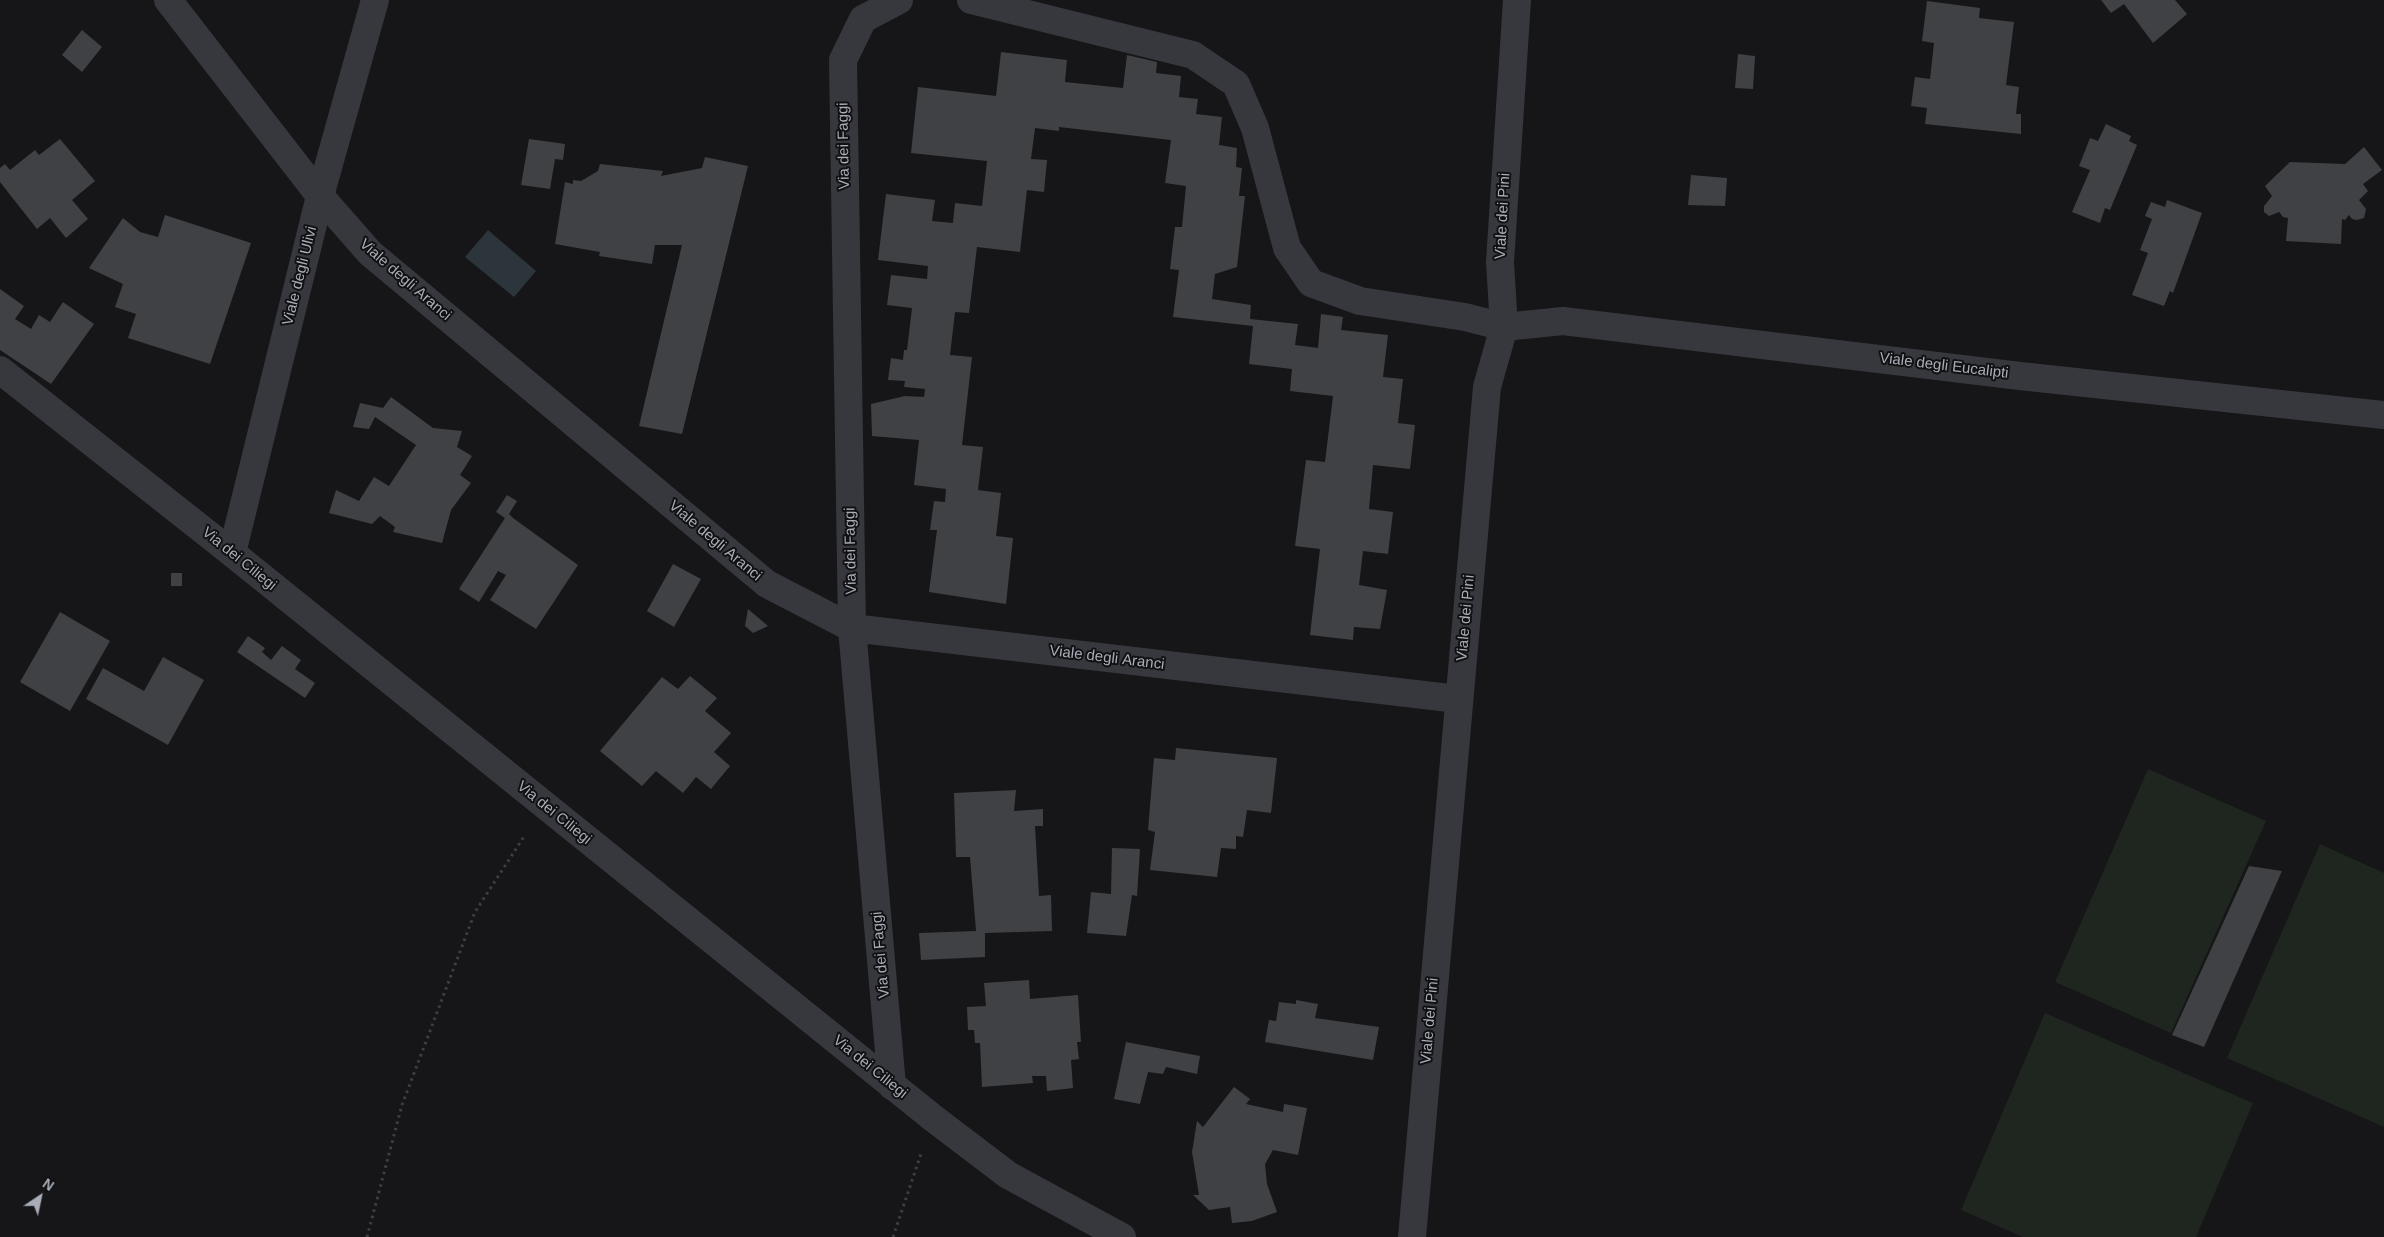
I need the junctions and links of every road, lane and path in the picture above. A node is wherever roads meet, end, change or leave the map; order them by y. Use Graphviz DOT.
graph roads {
  1 [pos="168,0"];
  2 [pos="375,0"];
  3 [pos="899,0"];
  4 [pos="971,0"];
  5 [pos="1517,0"];
  6 [pos="320,196"];
  7 [pos="1504,327"];
  8 [pos="0,370"];
  9 [pos="2384,415"];
  10 [pos="232,553"];
  11 [pos="852,628"];
  12 [pos="1458,699"];
  13 [pos="544,805"];
  14 [pos="892,1086"];
  15 [pos="933,1118"];
  16 [pos="368,1237"];
  17 [pos="893,1237"];
  18 [pos="1122,1237"];
  19 [pos="1412,1237"];
  1 -- 6 [label="street, Viale degli Aranci"];
  2 -- 6 [label="street, Viale degli Ulivi"];
  3 -- 11 [label="street, Via dei Faggi"];
  4 -- 7 [label="street"];
  5 -- 7 [label="street, Viale dei Pini"];
  6 -- 10 [label="street, Viale degli Ulivi"];
  6 -- 11 [label="street, Viale degli Aranci"];
  7 -- 9 [label="street, Viale degli Eucalipti"];
  7 -- 12 [label="street, Viale dei Pini"];
  8 -- 10 [label="street, Via dei Ciliegi"];
  10 -- 13 [label="street, Via dei Ciliegi"];
  11 -- 12 [label="street, Viale degli Aranci"];
  11 -- 14 [label="street, Via dei Faggi"];
  12 -- 19 [label="street, Viale dei Pini"];
  13 -- 14 [label="street, Via dei Ciliegi"];
  13 -- 16 [label="path"];
  14 -- 15 [label="street, Via dei Ciliegi"];
  15 -- 17 [label="path"];
  15 -- 18 [label="street, Via dei Ciliegi"];
}
